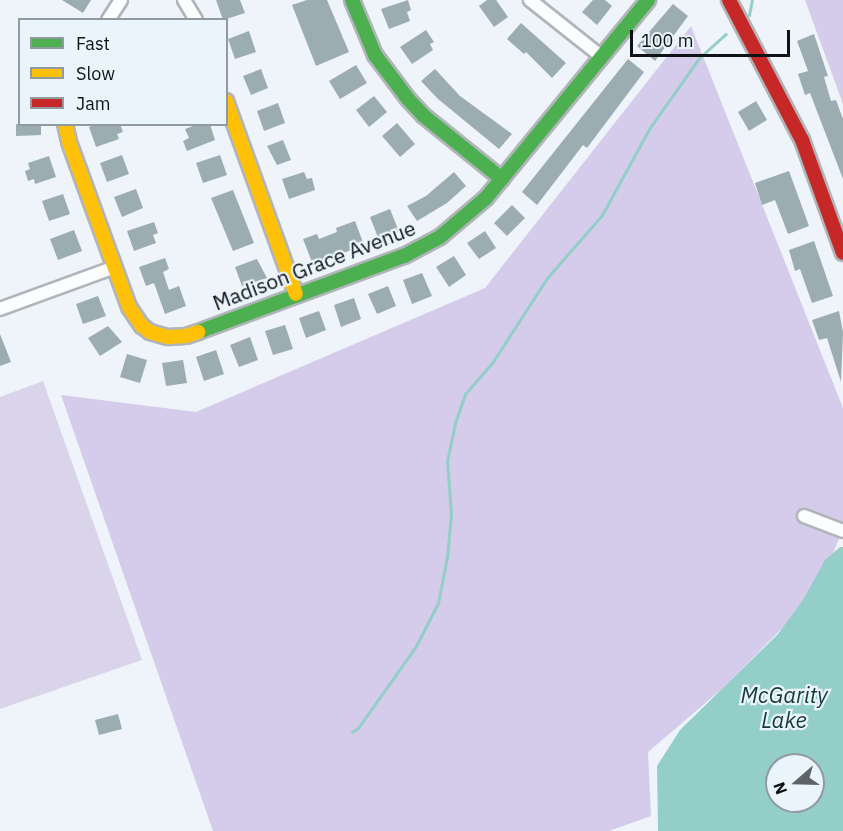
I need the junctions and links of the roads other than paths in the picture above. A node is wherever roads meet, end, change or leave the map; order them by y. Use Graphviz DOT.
graph roads {
  1 [pos="121,0"];
  2 [pos="184,0"];
  3 [pos="352,0"];
  4 [pos="530,0"];
  5 [pos="648,0"];
  6 [pos="729,0"];
  7 [pos="109,18"];
  8 [pos="195,18"];
  9 [pos="602,57"];
  10 [pos="228,107"];
  11 [pos="65,126"];
  12 [pos="502,179"];
  13 [pos="843,254"];
  14 [pos="115,267"];
  15 [pos="296,294"];
  16 [pos="0,309"];
  17 [pos="804,516"];
  18 [pos="843,531"];
  1 -- 7 [label="street"];
  2 -- 8 [label="street"];
  3 -- 12 [label="street"];
  4 -- 9 [label="street"];
  5 -- 9 [label="street, Madison Grace Avenue"];
  6 -- 13 [label="street"];
  9 -- 12 [label="street, Madison Grace Avenue"];
  10 -- 15 [label="street"];
  11 -- 14 [label="street, Madison Grace Avenue"];
  12 -- 15 [label="street, Madison Grace Avenue"];
  14 -- 15 [label="street, Madison Grace Avenue"];
  14 -- 16 [label="street"];
  17 -- 18 [label="street"];
}
